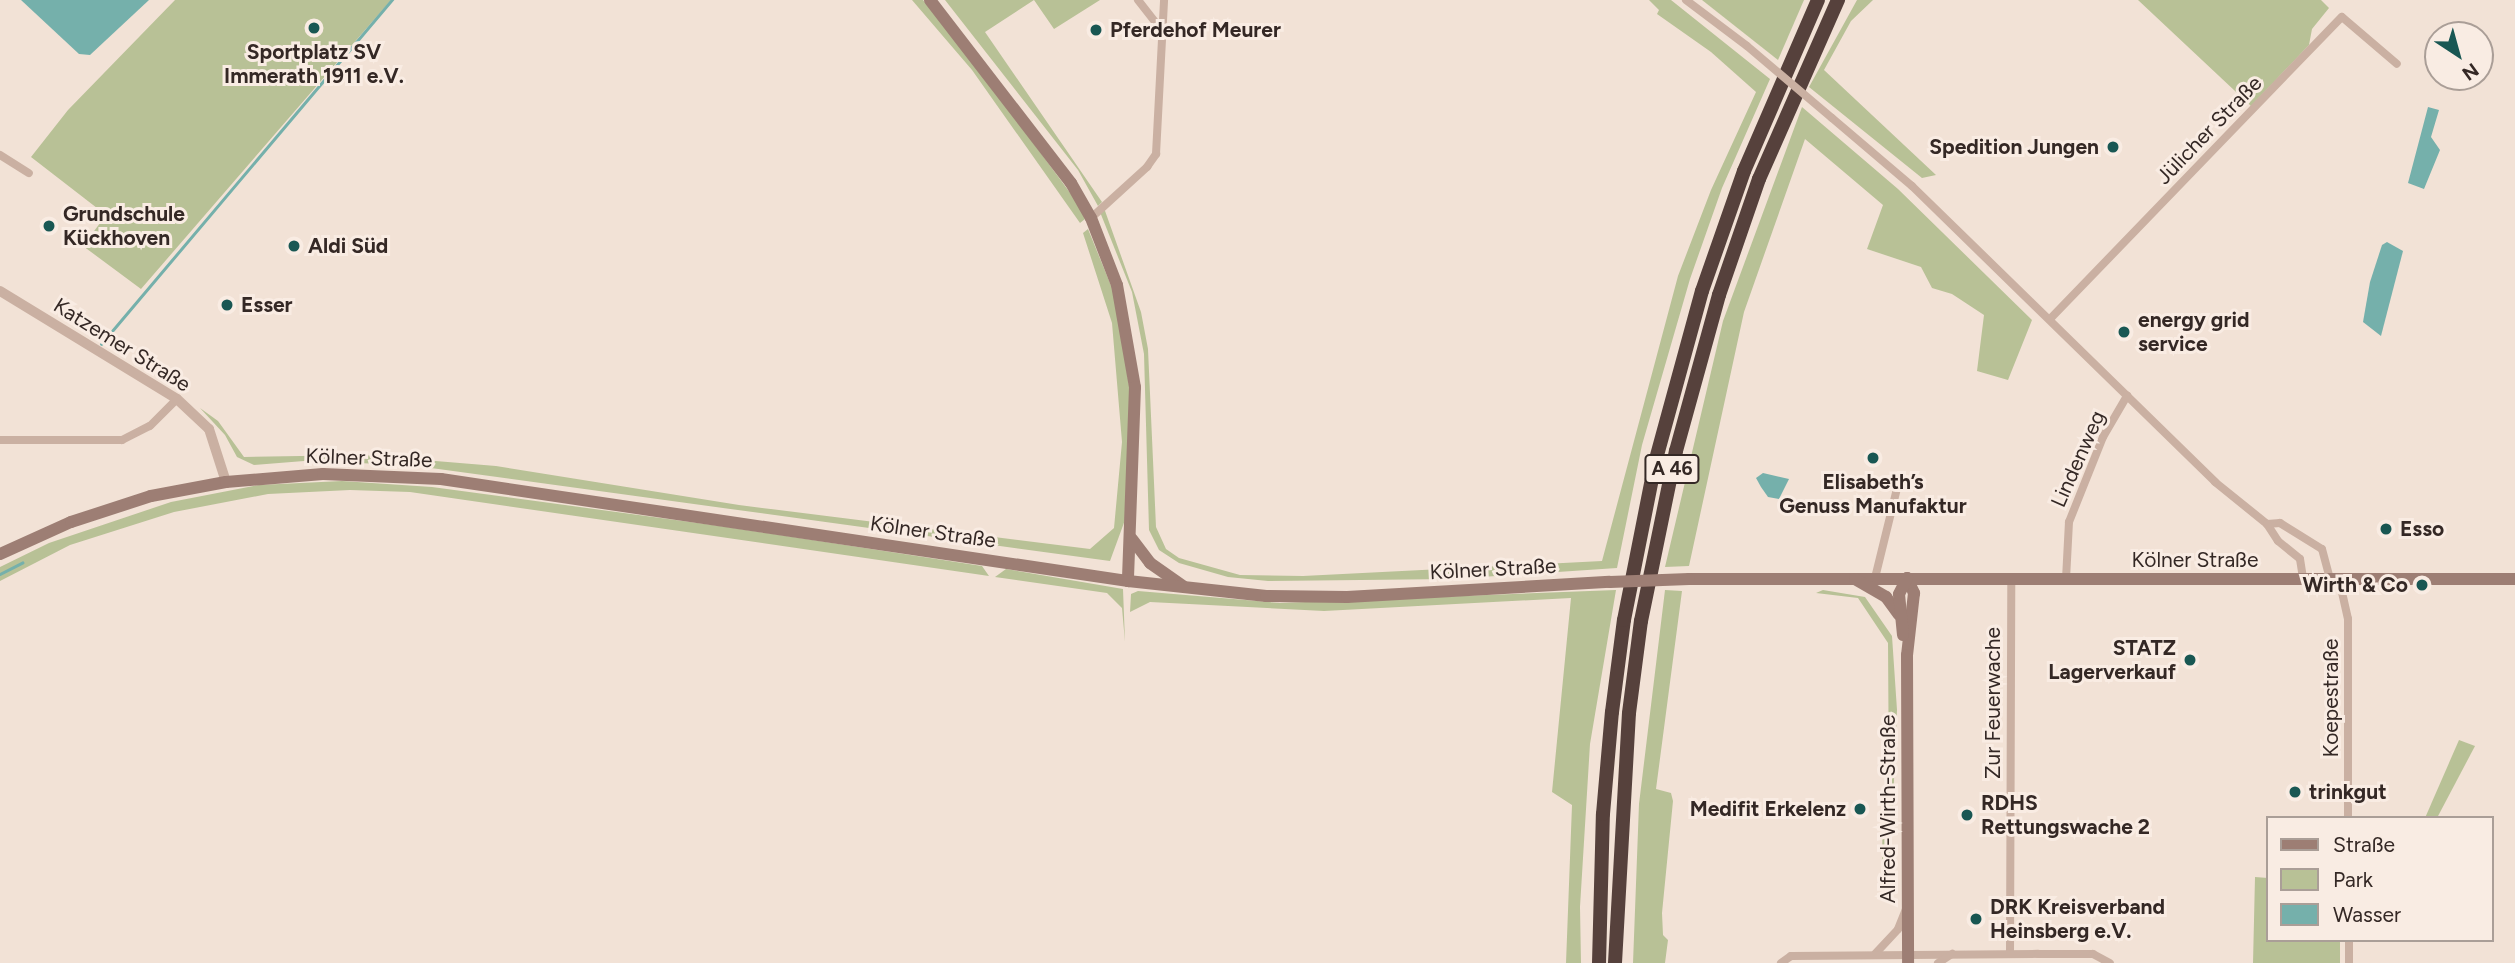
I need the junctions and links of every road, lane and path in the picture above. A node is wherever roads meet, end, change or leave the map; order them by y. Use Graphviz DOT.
graph roads {
  1 [pos="930,0"];
  2 [pos="1138,0"];
  3 [pos="1164,0"];
  4 [pos="1686,0"];
  5 [pos="1818,0"];
  6 [pos="1838,0"];
  7 [pos="1161,29"];
  8 [pos="2397,64"];
  9 [pos="0,155"];
  10 [pos="29,173"];
  11 [pos="1091,218"];
  12 [pos="0,291"];
  13 [pos="2050,319"];
  14 [pos="2127,396"];
  15 [pos="177,399"];
  16 [pos="0,440"];
  17 [pos="1899,480"];
  18 [pos="226,482"];
  19 [pos="2267,524"];
  20 [pos="1132,540"];
  21 [pos="0,554"];
  22 [pos="1852,578"];
  23 [pos="1875,578"];
  24 [pos="1907,578"];
  25 [pos="2011,578"];
  26 [pos="2335,578"];
  27 [pos="2066,579"];
  28 [pos="2303,579"];
  29 [pos="2515,579"];
  30 [pos="1128,581"];
  31 [pos="1185,587"];
  32 [pos="1899,615"];
  33 [pos="1907,655"];
  34 [pos="2348,816"];
  35 [pos="1907,906"];
  36 [pos="2348,942"];
  37 [pos="1875,954"];
  38 [pos="1952,954"];
  39 [pos="2010,954"];
  40 [pos="1908,959"];
  41 [pos="1599,963"];
  42 [pos="1615,963"];
  43 [pos="1782,963"];
  44 [pos="1938,963"];
  45 [pos="2110,963"];
  46 [pos="2348,963"];
  1 -- 11 [label="main road"];
  2 -- 7 [label="street"];
  3 -- 7 [label="street"];
  4 -- 13 [label="street, bridge"];
  5 -- 41 [label="highway, A 46"];
  6 -- 42 [label="highway, A 46"];
  7 -- 11 [label="street"];
  8 -- 13 [label="street, Jülicher Straße"];
  9 -- 10 [label="street"];
  11 -- 20 [label="main road"];
  12 -- 15 [label="street, Katzemer Straße"];
  13 -- 14 [label="street"];
  14 -- 19 [label="street"];
  14 -- 27 [label="street, Lindenweg"];
  15 -- 16 [label="street"];
  15 -- 18 [label="street, Katzemer Straße"];
  17 -- 23 [label="street"];
  18 -- 21 [label="main road, Kölner Straße"];
  18 -- 30 [label="main road, Kölner Straße"];
  19 -- 26 [label="street"];
  19 -- 28 [label="street"];
  20 -- 30 [label="main road"];
  20 -- 31 [label="main road"];
  22 -- 23 [label="main road, Kölner Straße"];
  22 -- 31 [label="main road, Kölner Straße, bridge"];
  22 -- 32 [label="main road"];
  23 -- 24 [label="main road, Kölner Straße"];
  24 -- 25 [label="main road, Kölner Straße"];
  24 -- 32 [label="main road, Alfred-Wirth-Straße"];
  24 -- 33 [label="main road, Alfred-Wirth-Straße"];
  25 -- 27 [label="main road, Kölner Straße"];
  25 -- 39 [label="street, Zur Feuerwache"];
  26 -- 28 [label="main road, Kölner Straße"];
  26 -- 29 [label="main road, Kölner Straße"];
  26 -- 34 [label="street, Koepestraße"];
  27 -- 28 [label="main road, Kölner Straße"];
  30 -- 31 [label="main road, Kölner Straße"];
  32 -- 33 [label="main road, Alfred-Wirth-Straße"];
  33 -- 35 [label="main road, Alfred-Wirth-Straße"];
  35 -- 37 [label="street"];
  35 -- 40 [label="main road, Alfred-Wirth-Straße"];
  36 -- 46 [label="street"];
  37 -- 40 [label="street"];
  37 -- 43 [label="street"];
  38 -- 39 [label="street"];
  38 -- 40 [label="street"];
  38 -- 44 [label="street"];
  39 -- 45 [label="street"];
}
